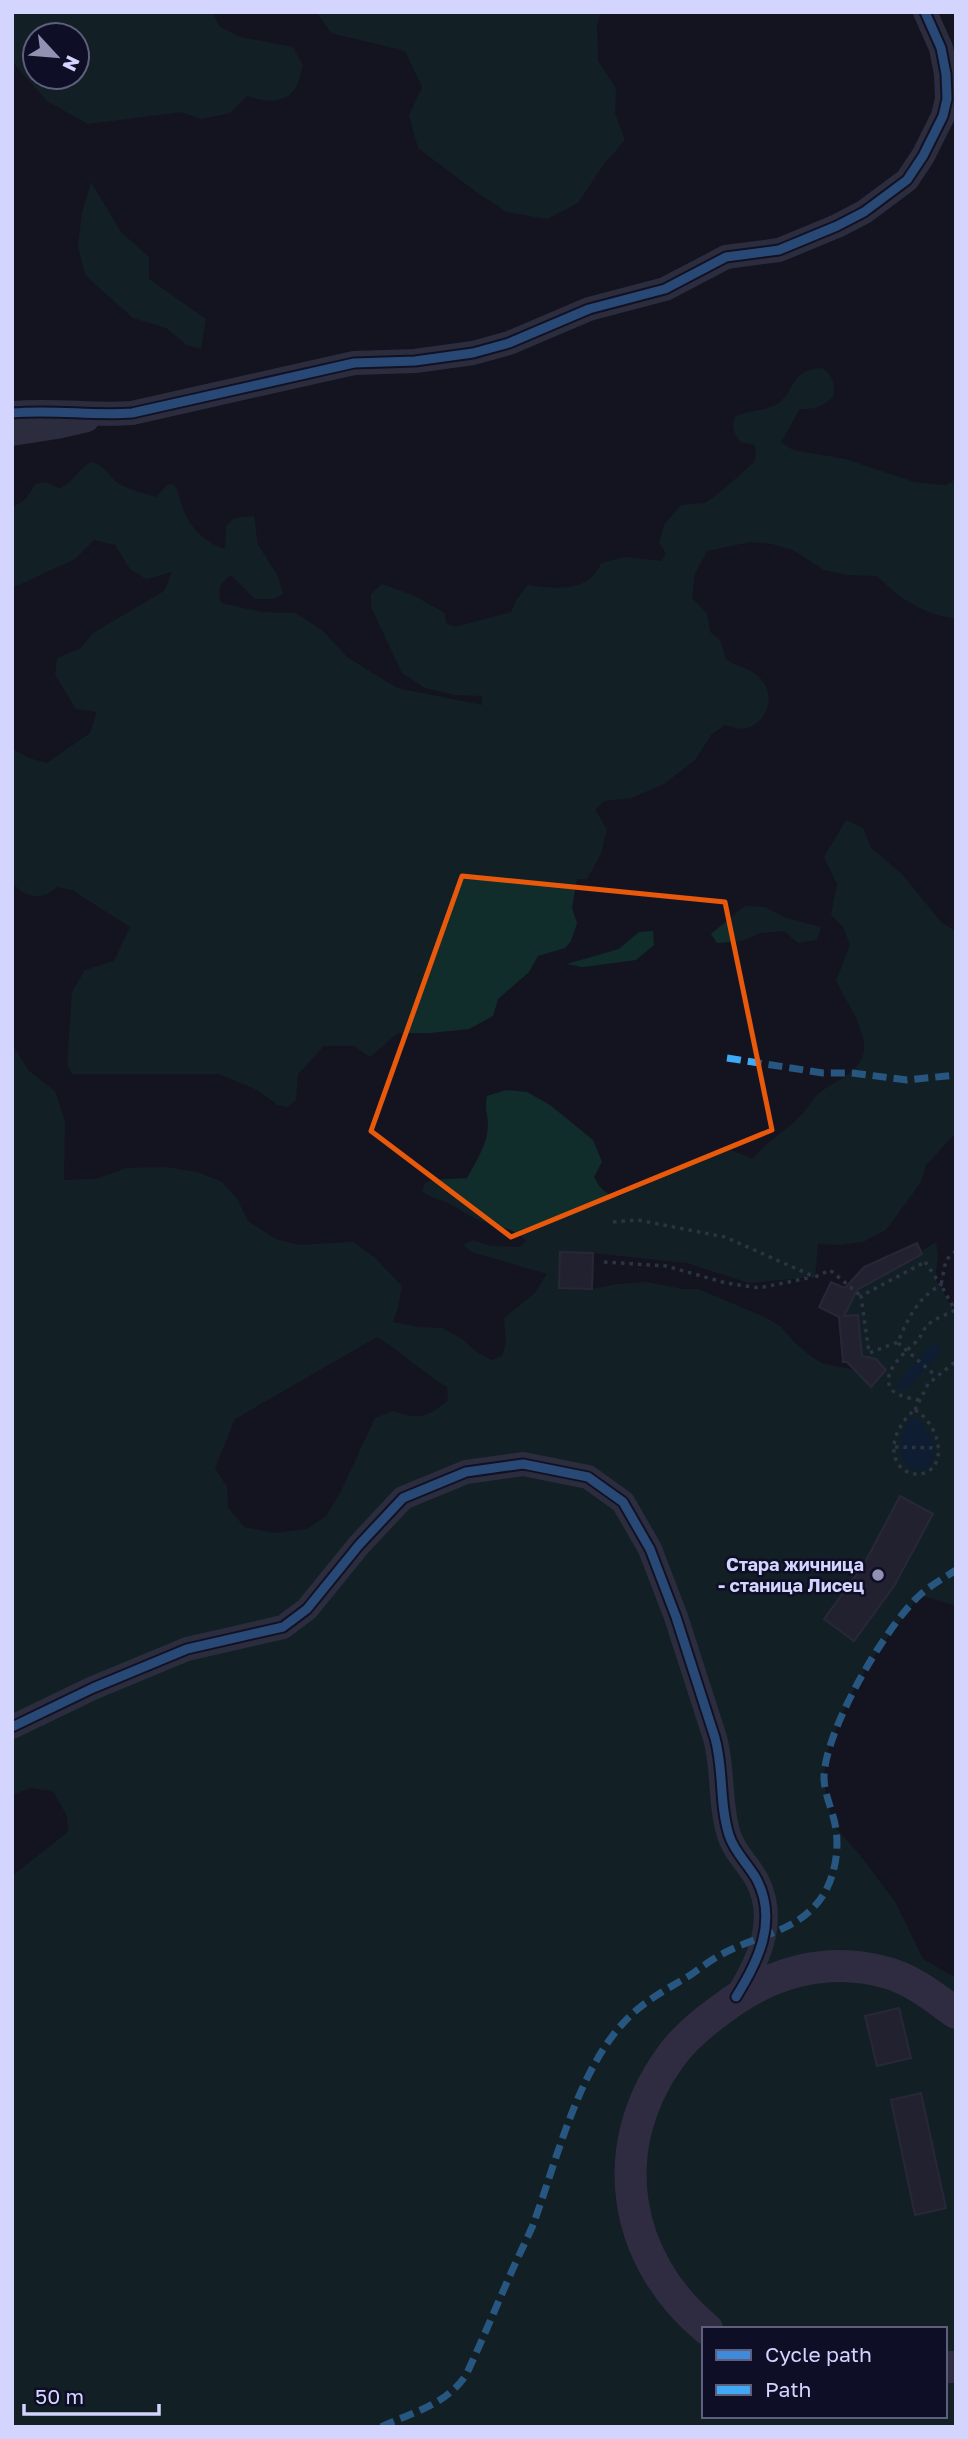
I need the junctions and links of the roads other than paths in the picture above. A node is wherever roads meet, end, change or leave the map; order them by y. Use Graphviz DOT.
graph roads {
  1 [pos="925,12"];
  2 [pos="12,413"];
  3 [pos="107,415"];
  4 [pos="12,434"];
  5 [pos="12,1727"];
  6 [pos="736,1997"];
  7 [pos="956,2013"];
  8 [pos="705,2327"];
  1 -- 3 [label="street"];
  2 -- 3 [label="street"];
  3 -- 4 [label="street"];
  5 -- 6 [label="street"];
  6 -- 7 [label="main road"];
  6 -- 8 [label="main road"];
}
